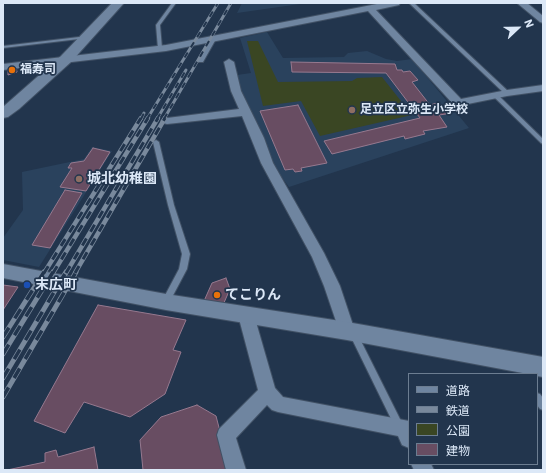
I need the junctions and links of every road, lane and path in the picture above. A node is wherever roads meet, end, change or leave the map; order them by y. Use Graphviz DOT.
graph roads {
  1 [pos="118,3"];
  2 [pos="174,3"];
  3 [pos="396,3"];
  4 [pos="410,3"];
  5 [pos="521,3"];
  6 [pos="370,8"];
  7 [pos="543,20"];
  8 [pos="86,39"];
  9 [pos="214,39"];
  10 [pos="3,47"];
  11 [pos="160,48"];
  12 [pos="66,59"];
  13 [pos="201,61"];
  14 [pos="229,62"];
  15 [pos="3,67"];
  16 [pos="543,88"];
  17 [pos="507,93"];
  18 [pos="496,96"];
  19 [pos="245,112"];
  20 [pos="3,114"];
  21 [pos="167,121"];
  22 [pos="156,142"];
  23 [pos="543,142"];
  24 [pos="3,271"];
  25 [pos="166,302"];
  26 [pos="246,315"];
  27 [pos="350,332"];
  28 [pos="543,367"];
  29 [pos="521,368"];
  30 [pos="267,392"];
  31 [pos="404,433"];
  32 [pos="236,470"];
  1 -- 8 [label="street"];
  2 -- 11 [label="lane"];
  3 -- 6 [label="street"];
  4 -- 17 [label="lane"];
  5 -- 7 [label="street"];
  6 -- 9 [label="street"];
  6 -- 18 [label="street"];
  8 -- 10 [label="lane"];
  8 -- 12 [label="street"];
  9 -- 11 [label="street"];
  9 -- 13 [label="lane"];
  11 -- 12 [label="street"];
  12 -- 15 [label="street"];
  12 -- 20 [label="street"];
  14 -- 19 [label="street"];
  16 -- 17 [label="street"];
  17 -- 18 [label="street"];
  18 -- 23 [label="lane"];
  19 -- 21 [label="street"];
  19 -- 27 [label="street"];
  22 -- 25 [label="lane"];
  24 -- 25 [label="street"];
  25 -- 26 [label="street"];
  26 -- 27 [label="street"];
  26 -- 30 [label="street"];
  27 -- 29 [label="street"];
  27 -- 31 [label="lane"];
  28 -- 29 [label="street"];
  30 -- 31 [label="street"];
  30 -- 32 [label="street"];
}
